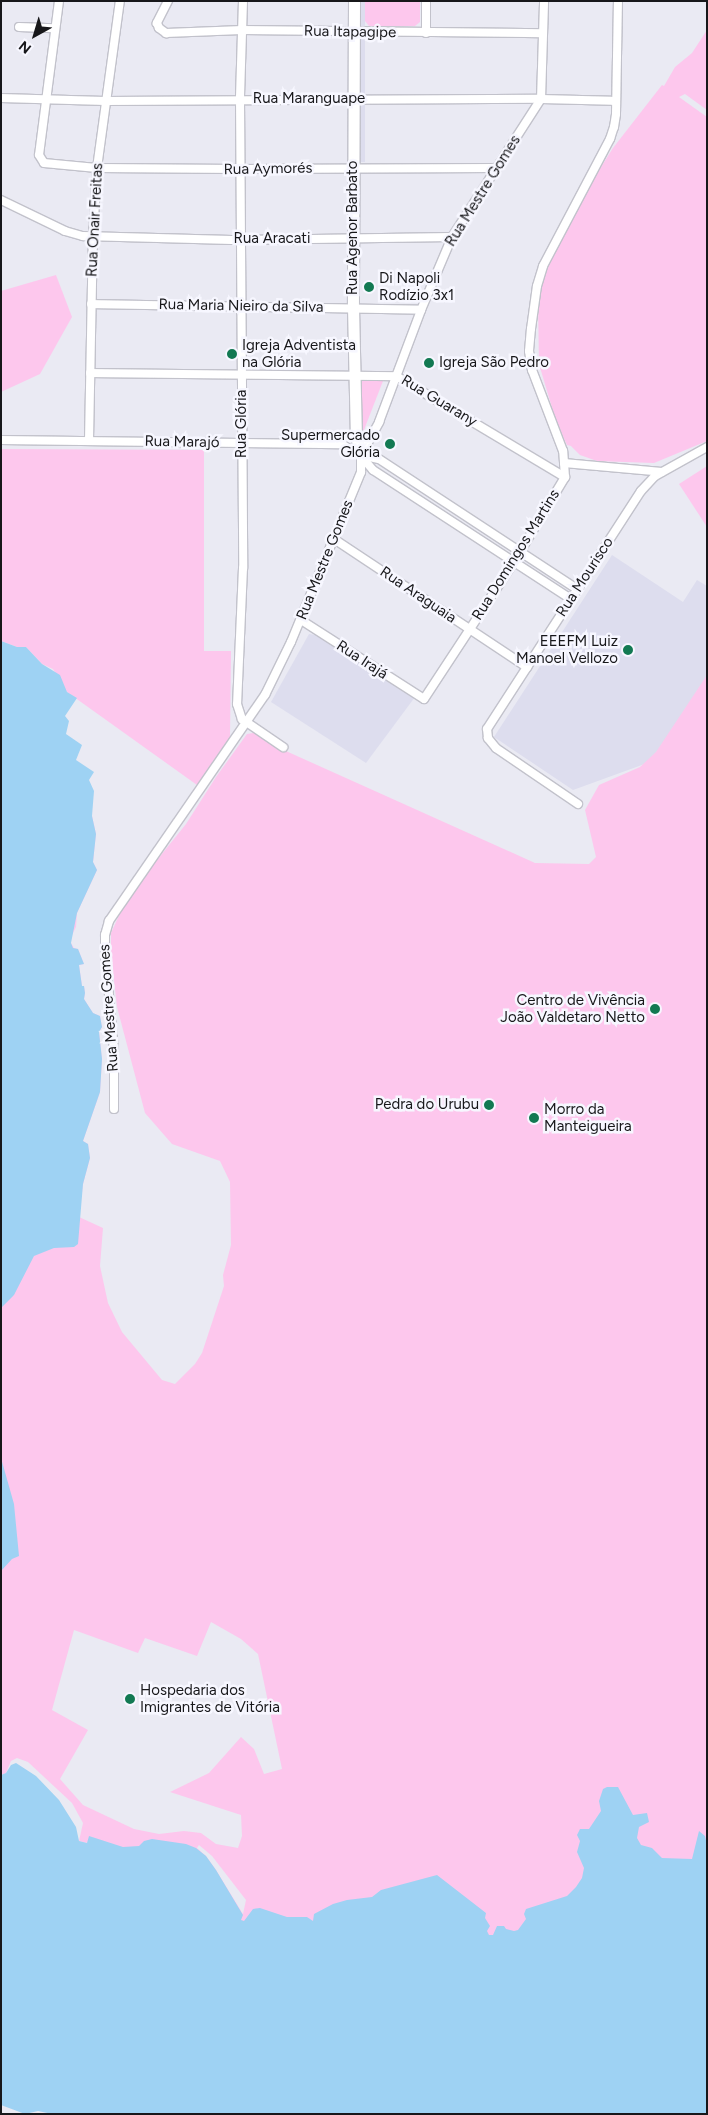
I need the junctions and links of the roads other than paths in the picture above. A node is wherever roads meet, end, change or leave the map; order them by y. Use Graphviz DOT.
graph roads {
  1 [pos="59,1"];
  2 [pos="120,1"];
  3 [pos="168,1"];
  4 [pos="243,1"];
  5 [pos="354,1"];
  6 [pos="426,1"];
  7 [pos="544,1"];
  8 [pos="618,1"];
  9 [pos="20,27"];
  10 [pos="54,28"];
  11 [pos="242,30"];
  12 [pos="355,33"];
  13 [pos="426,33"];
  14 [pos="544,33"];
  15 [pos="1,98"];
  16 [pos="45,98"];
  17 [pos="240,99"];
  18 [pos="541,99"];
  19 [pos="355,100"];
  20 [pos="105,101"];
  21 [pos="616,101"];
  22 [pos="97,168"];
  23 [pos="353,168"];
  24 [pos="497,168"];
  25 [pos="240,170"];
  26 [pos="1,200"];
  27 [pos="92,236"];
  28 [pos="452,237"];
  29 [pos="353,239"];
  30 [pos="242,240"];
  31 [pos="91,304"];
  32 [pos="242,306"];
  33 [pos="353,307"];
  34 [pos="421,310"];
  35 [pos="242,373"];
  36 [pos="90,374"];
  37 [pos="396,376"];
  38 [pos="355,377"];
  39 [pos="1,440"];
  40 [pos="89,440"];
  41 [pos="242,443"];
  42 [pos="707,447"];
  43 [pos="361,455"];
  44 [pos="564,463"];
  45 [pos="662,472"];
  46 [pos="565,477"];
  47 [pos="334,539"];
  48 [pos="522,550"];
  49 [pos="514,562"];
  50 [pos="578,589"];
  51 [pos="571,599"];
  52 [pos="301,620"];
  53 [pos="469,630"];
  54 [pos="527,667"];
  55 [pos="424,700"];
  56 [pos="247,723"];
  57 [pos="283,747"];
  58 [pos="578,804"];
  59 [pos="114,1108"];
  1 -- 10 [label="street"];
  2 -- 20 [label="street, Rua Onair Freitas"];
  3 -- 11 [label="street, Rua Itapagipe"];
  4 -- 11 [label="street, Rua Glória"];
  5 -- 12 [label="street, Rua Agenor Barbato"];
  6 -- 13 [label="street"];
  7 -- 14 [label="street, Rua Mestre Gomes"];
  8 -- 21 [label="street, Rua Domingos Martins"];
  9 -- 10 [label="street"];
  10 -- 16 [label="street"];
  11 -- 12 [label="street, Rua Itapagipe"];
  11 -- 17 [label="street, Rua Glória"];
  12 -- 13 [label="street, Rua Itapagipe"];
  12 -- 19 [label="street, Rua Agenor Barbato"];
  13 -- 14 [label="street, Rua Itapagipe"];
  14 -- 18 [label="street, Rua Mestre Gomes"];
  15 -- 16 [label="street, Rua Maranguape"];
  16 -- 20 [label="street, Rua Maranguape"];
  16 -- 22 [label="street, Rua Aymorés"];
  17 -- 19 [label="street, Rua Maranguape"];
  17 -- 20 [label="street, Rua Maranguape"];
  17 -- 25 [label="street, Rua Glória"];
  18 -- 19 [label="street, Rua Maranguape"];
  18 -- 21 [label="street, Rua Maranguape"];
  18 -- 24 [label="street, Rua Mestre Gomes"];
  19 -- 23 [label="street, Rua Agenor Barbato"];
  20 -- 22 [label="street, Rua Onair Freitas"];
  21 -- 44 [label="street, Rua Domingos Martins"];
  22 -- 25 [label="street, Rua Aymorés"];
  22 -- 27 [label="street, Rua Onair Freitas"];
  23 -- 24 [label="street, Rua Aymorés"];
  23 -- 25 [label="street, Rua Aymorés"];
  23 -- 29 [label="street, Rua Agenor Barbato"];
  24 -- 28 [label="street, Rua Mestre Gomes"];
  25 -- 30 [label="street, Rua Glória"];
  26 -- 27 [label="street, Rua Aracati"];
  27 -- 30 [label="street, Rua Aracati"];
  27 -- 31 [label="street, Rua Onair Freitas"];
  28 -- 29 [label="street, Rua Aracati"];
  28 -- 34 [label="street, Rua Mestre Gomes"];
  29 -- 30 [label="street, Rua Aracati"];
  29 -- 33 [label="street, Rua Agenor Barbato"];
  30 -- 32 [label="street, Rua Glória"];
  31 -- 32 [label="street, Rua Maria Nieiro da Silva"];
  31 -- 36 [label="street, Rua Onair Freitas"];
  32 -- 33 [label="street, Rua Maria Nieiro da Silva"];
  32 -- 35 [label="street, Rua Glória"];
  33 -- 34 [label="street, Rua Maria Nieiro da Silva"];
  33 -- 38 [label="street, Rua Agenor Barbato"];
  34 -- 37 [label="street, Rua Mestre Gomes"];
  35 -- 36 [label="street, Rua Guarany"];
  35 -- 38 [label="street, Rua Guarany"];
  35 -- 41 [label="street, Rua Glória"];
  36 -- 40 [label="street, Rua Onair Freitas"];
  37 -- 38 [label="street, Rua Guarany"];
  37 -- 43 [label="street, Rua Mestre Gomes"];
  37 -- 46 [label="street, Rua Guarany"];
  38 -- 43 [label="street, Rua Agenor Barbato"];
  39 -- 40 [label="street, Rua Marajó"];
  40 -- 41 [label="street, Rua Marajó"];
  41 -- 43 [label="street, Rua Marajó"];
  41 -- 56 [label="street, Rua Glória"];
  42 -- 45 [label="street, Rua Mourisco"];
  43 -- 47 [label="street, Rua Mestre Gomes"];
  43 -- 48 [label="street, Rua Marajó"];
  43 -- 49 [label="street, Rua Marajó"];
  44 -- 45 [label="street"];
  44 -- 46 [label="street, Rua Domingos Martins"];
  45 -- 50 [label="street, Rua Mourisco"];
  46 -- 48 [label="street, Rua Domingos Martins"];
  47 -- 52 [label="street, Rua Mestre Gomes"];
  47 -- 53 [label="street, Rua Araguaia"];
  48 -- 49 [label="street, Rua Domingos Martins"];
  48 -- 50 [label="street, Rua Marajó"];
  49 -- 51 [label="street, Rua Marajó"];
  49 -- 53 [label="street, Rua Domingos Martins"];
  50 -- 51 [label="street, Rua Mourisco"];
  51 -- 54 [label="street, Rua Mourisco"];
  52 -- 55 [label="street, Rua Irajá"];
  52 -- 56 [label="street, Rua Mestre Gomes"];
  53 -- 54 [label="street, Rua Araguaia"];
  53 -- 55 [label="street, Rua Domingos Martins"];
  54 -- 58 [label="street, Rua Mourisco"];
  56 -- 57 [label="street"];
  56 -- 59 [label="street, Rua Mestre Gomes"];
}
